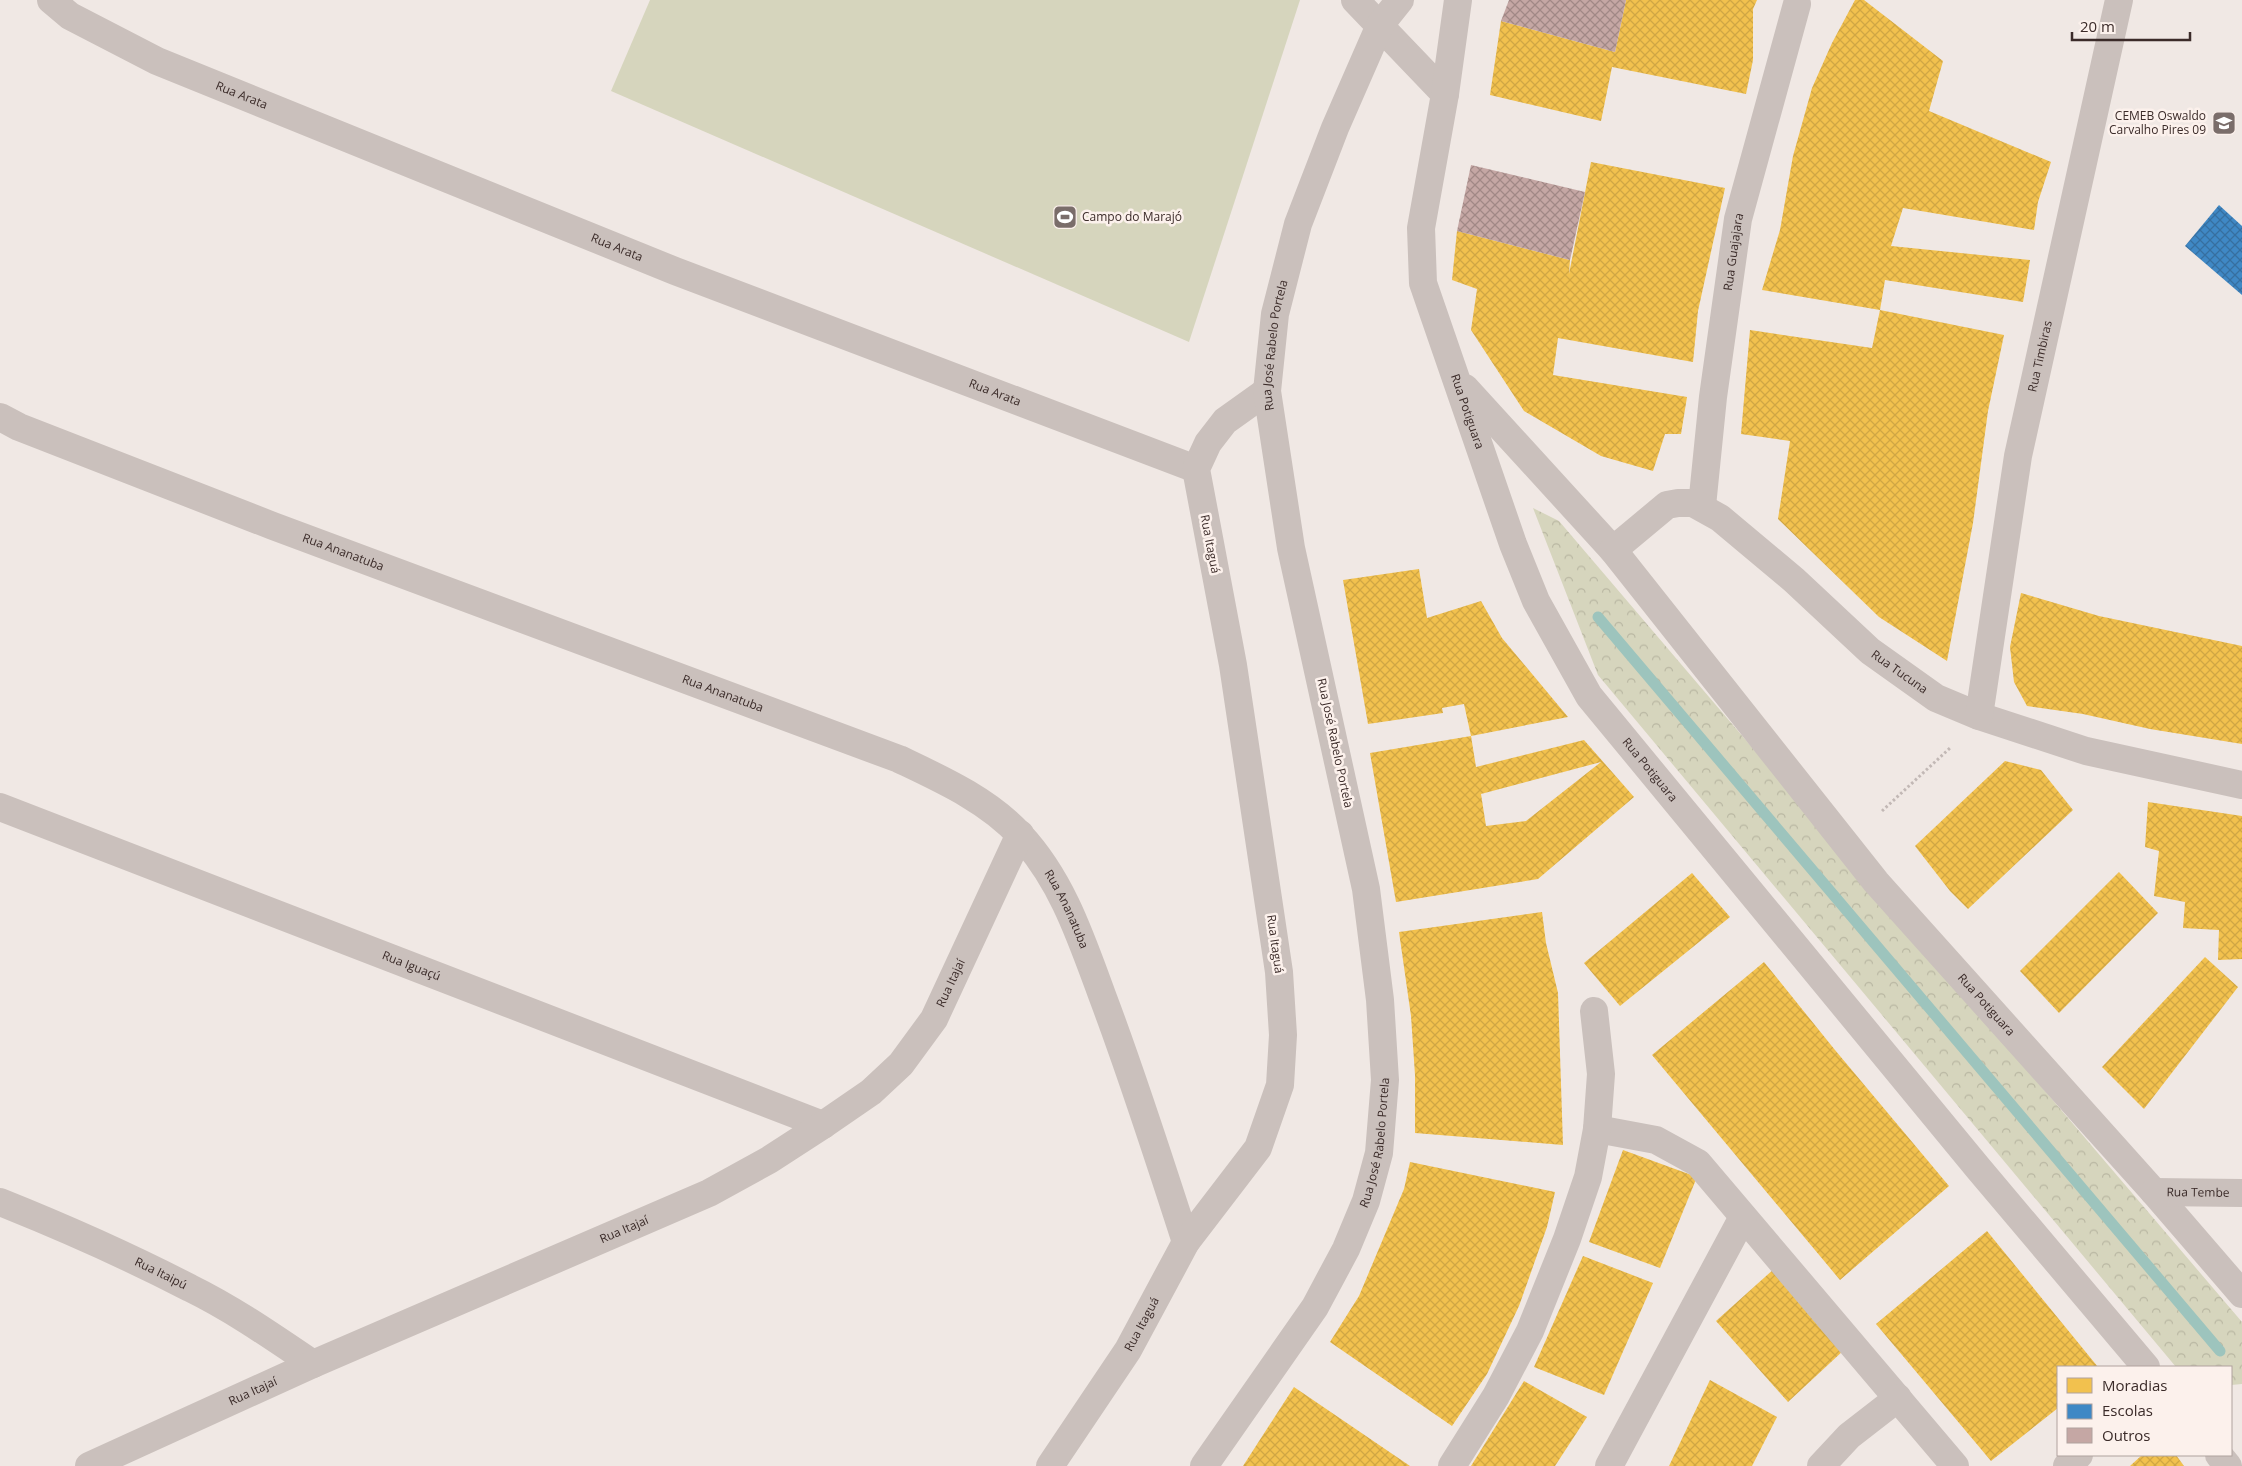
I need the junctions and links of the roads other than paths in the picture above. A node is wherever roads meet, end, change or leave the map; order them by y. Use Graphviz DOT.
graph roads {
  1 [pos="51,0"];
  2 [pos="1355,0"];
  3 [pos="1400,0"];
  4 [pos="1458,0"];
  5 [pos="2119,0"];
  6 [pos="1797,4"];
  7 [pos="1380,25"];
  8 [pos="1445,94"];
  9 [pos="1457,379"];
  10 [pos="1267,391"];
  11 [pos="0,417"];
  12 [pos="1196,469"];
  13 [pos="1702,506"];
  14 [pos="1613,550"];
  15 [pos="1979,716"];
  16 [pos="2242,785"];
  17 [pos="0,807"];
  18 [pos="1020,834"];
  19 [pos="1594,1011"];
  20 [pos="823,1125"];
  21 [pos="1597,1129"];
  22 [pos="2154,1192"];
  23 [pos="2242,1193"];
  24 [pos="0,1202"];
  25 [pos="1743,1217"];
  26 [pos="1186,1242"];
  27 [pos="2242,1294"];
  28 [pos="313,1364"];
  29 [pos="2145,1366"];
  30 [pos="1898,1398"];
  31 [pos="2078,1456"];
  32 [pos="2220,1456"];
  33 [pos="89,1466"];
  34 [pos="1050,1466"];
  35 [pos="1204,1466"];
  36 [pos="1452,1466"];
  37 [pos="1609,1466"];
  38 [pos="1821,1466"];
  39 [pos="1955,1466"];
  40 [pos="2066,1466"];
  41 [pos="2228,1466"];
  1 -- 12 [label="street, Rua Arata"];
  2 -- 7 [label="street"];
  3 -- 7 [label="street, Rua José Rabelo Portela"];
  4 -- 8 [label="street"];
  5 -- 15 [label="street, Rua Timbiras"];
  6 -- 13 [label="street, Rua Guajajara"];
  7 -- 8 [label="street"];
  7 -- 10 [label="street, Rua José Rabelo Portela"];
  8 -- 9 [label="street"];
  9 -- 14 [label="street, Rua Potiguara"];
  9 -- 29 [label="street, Rua Potiguara"];
  10 -- 12 [label="street"];
  10 -- 35 [label="street, Rua José Rabelo Portela"];
  11 -- 18 [label="street, Rua Ananatuba"];
  12 -- 26 [label="street, Rua Itaguá"];
  13 -- 14 [label="street, Rua Tucuna"];
  13 -- 15 [label="street, Rua Tucuna"];
  14 -- 22 [label="street, Rua Potiguara"];
  15 -- 16 [label="street, Rua Tucuna"];
  17 -- 20 [label="street, Rua Iguaçú"];
  18 -- 20 [label="street, Rua Itajaí"];
  18 -- 26 [label="street, Rua Ananatuba"];
  19 -- 21 [label="street"];
  20 -- 28 [label="street, Rua Itajaí"];
  21 -- 25 [label="street"];
  21 -- 36 [label="street"];
  22 -- 23 [label="street, Rua Tembe"];
  22 -- 27 [label="street, Rua Potiguara"];
  24 -- 28 [label="street, Rua Itaipú"];
  25 -- 30 [label="street"];
  25 -- 37 [label="street"];
  26 -- 34 [label="street, Rua Itaguá"];
  28 -- 33 [label="street, Rua Itajaí"];
  30 -- 38 [label="street"];
  30 -- 39 [label="street"];
  31 -- 40 [label="street"];
  32 -- 41 [label="street"];
}
